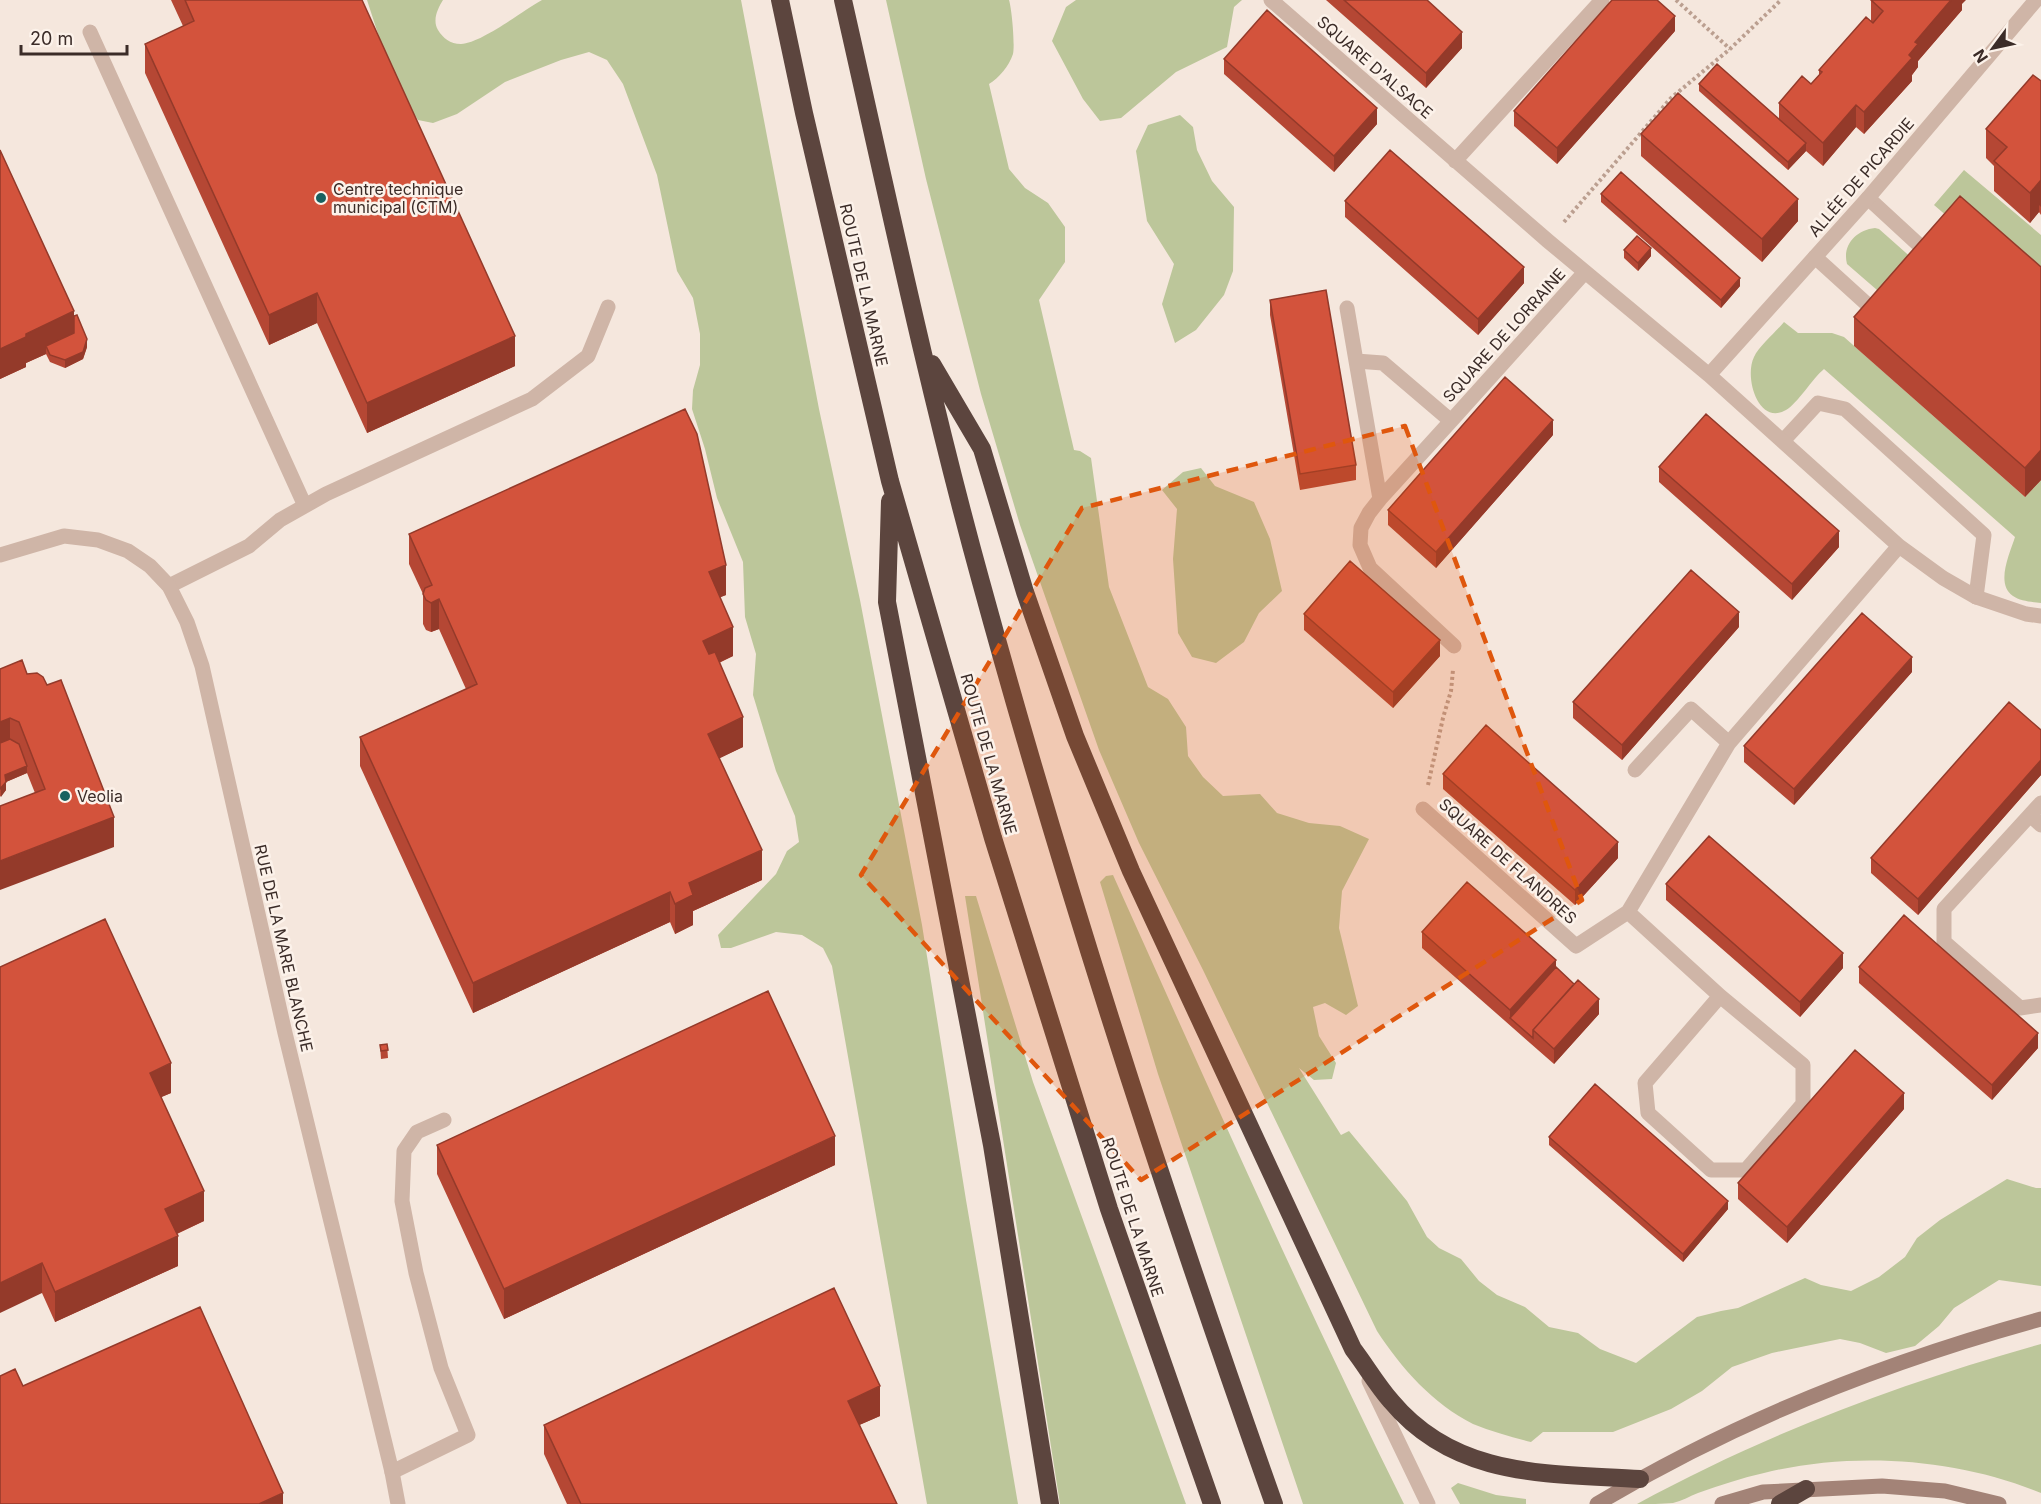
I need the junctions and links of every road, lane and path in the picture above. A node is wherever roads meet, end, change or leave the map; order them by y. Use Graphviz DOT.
graph roads {
  1 [pos="780,0"];
  2 [pos="843,0"];
  3 [pos="1271,0"];
  4 [pos="1676,0"];
  5 [pos="1781,0"];
  6 [pos="2037,0"];
  7 [pos="1593,3"];
  8 [pos="90,32"];
  9 [pos="1730,49"];
  10 [pos="1455,161"];
  11 [pos="1868,198"];
  12 [pos="1548,241"];
  13 [pos="1815,257"];
  14 [pos="1932,257"];
  15 [pos="1585,272"];
  16 [pos="608,307"];
  17 [pos="1347,308"];
  18 [pos="1880,316"];
  19 [pos="923,348"];
  20 [pos="1356,361"];
  21 [pos="1709,375"];
  22 [pos="1451,421"];
  23 [pos="1783,441"];
  24 [pos="890,481"];
  25 [pos="1380,499"];
  26 [pos="305,506"];
  27 [pos="1899,546"];
  28 [pos="0,555"];
  29 [pos="169,586"];
  30 [pos="1976,597"];
  31 [pos="2041,616"];
  32 [pos="1454,646"];
  33 [pos="1728,743"];
  34 [pos="1635,770"];
  35 [pos="2041,803"];
  36 [pos="1423,809"];
  37 [pos="2035,820"];
  38 [pos="1628,912"];
  39 [pos="1720,996"];
  40 [pos="2041,1005"];
  41 [pos="444,1120"];
  42 [pos="2041,1319"];
  43 [pos="1353,1349"];
  44 [pos="392,1472"];
  45 [pos="1640,1479"];
  46 [pos="1806,1489"];
  47 [pos="398,1504"];
  48 [pos="1050,1504"];
  49 [pos="1212,1504"];
  50 [pos="1274,1504"];
  51 [pos="1428,1504"];
  52 [pos="1597,1504"];
  53 [pos="1722,1504"];
  54 [pos="1780,1504"];
  55 [pos="1999,1504"];
  1 -- 24 [label="highway, ROUTE DE LA MARNE"];
  2 -- 19 [label="highway"];
  3 -- 10 [label="street, SQUARE D'ALSACE"];
  4 -- 9 [label="path"];
  5 -- 9 [label="path"];
  6 -- 11 [label="street, ALLÉE DE PICARDIE"];
  7 -- 10 [label="street"];
  8 -- 26 [label="street"];
  9 -- 12 [label="path"];
  10 -- 12 [label="street"];
  11 -- 13 [label="street, ALLÉE DE PICARDIE"];
  11 -- 14 [label="street"];
  12 -- 15 [label="street"];
  13 -- 18 [label="street"];
  13 -- 21 [label="street, ALLÉE DE PICARDIE"];
  15 -- 21 [label="street"];
  15 -- 22 [label="street, SQUARE DE LORRAINE"];
  16 -- 26 [label="street"];
  17 -- 20 [label="street"];
  19 -- 43 [label="highway"];
  19 -- 50 [label="highway"];
  20 -- 22 [label="street, SQUARE DE LORRAINE"];
  20 -- 25 [label="street"];
  21 -- 23 [label="street"];
  22 -- 25 [label="street, SQUARE DE LORRAINE"];
  23 -- 27 [label="street"];
  23 -- 30 [label="street"];
  24 -- 48 [label="highway"];
  24 -- 49 [label="highway, ROUTE DE LA MARNE"];
  25 -- 32 [label="street, SQUARE DE LORRAINE"];
  26 -- 29 [label="street"];
  27 -- 30 [label="street"];
  27 -- 33 [label="street, SQUARE DE FLANDRES"];
  28 -- 29 [label="street, RUE DE LA MARE BLANCHE"];
  29 -- 44 [label="street, RUE DE LA MARE BLANCHE"];
  30 -- 31 [label="street"];
  32 -- 36 [label="path"];
  33 -- 34 [label="street"];
  33 -- 38 [label="street, SQUARE DE FLANDRES"];
  35 -- 37 [label="street"];
  36 -- 38 [label="street, SQUARE DE FLANDRES"];
  37 -- 40 [label="street"];
  38 -- 39 [label="street"];
  39 -- 39 [label="street"];
  41 -- 44 [label="street"];
  42 -- 45 [label="street"];
  43 -- 45 [label="highway"];
  43 -- 51 [label="street"];
  44 -- 47 [label="street, RUE DE LA MARE BLANCHE"];
  45 -- 52 [label="street"];
  46 -- 53 [label="street"];
  46 -- 54 [label="highway"];
  46 -- 55 [label="street"];
}
